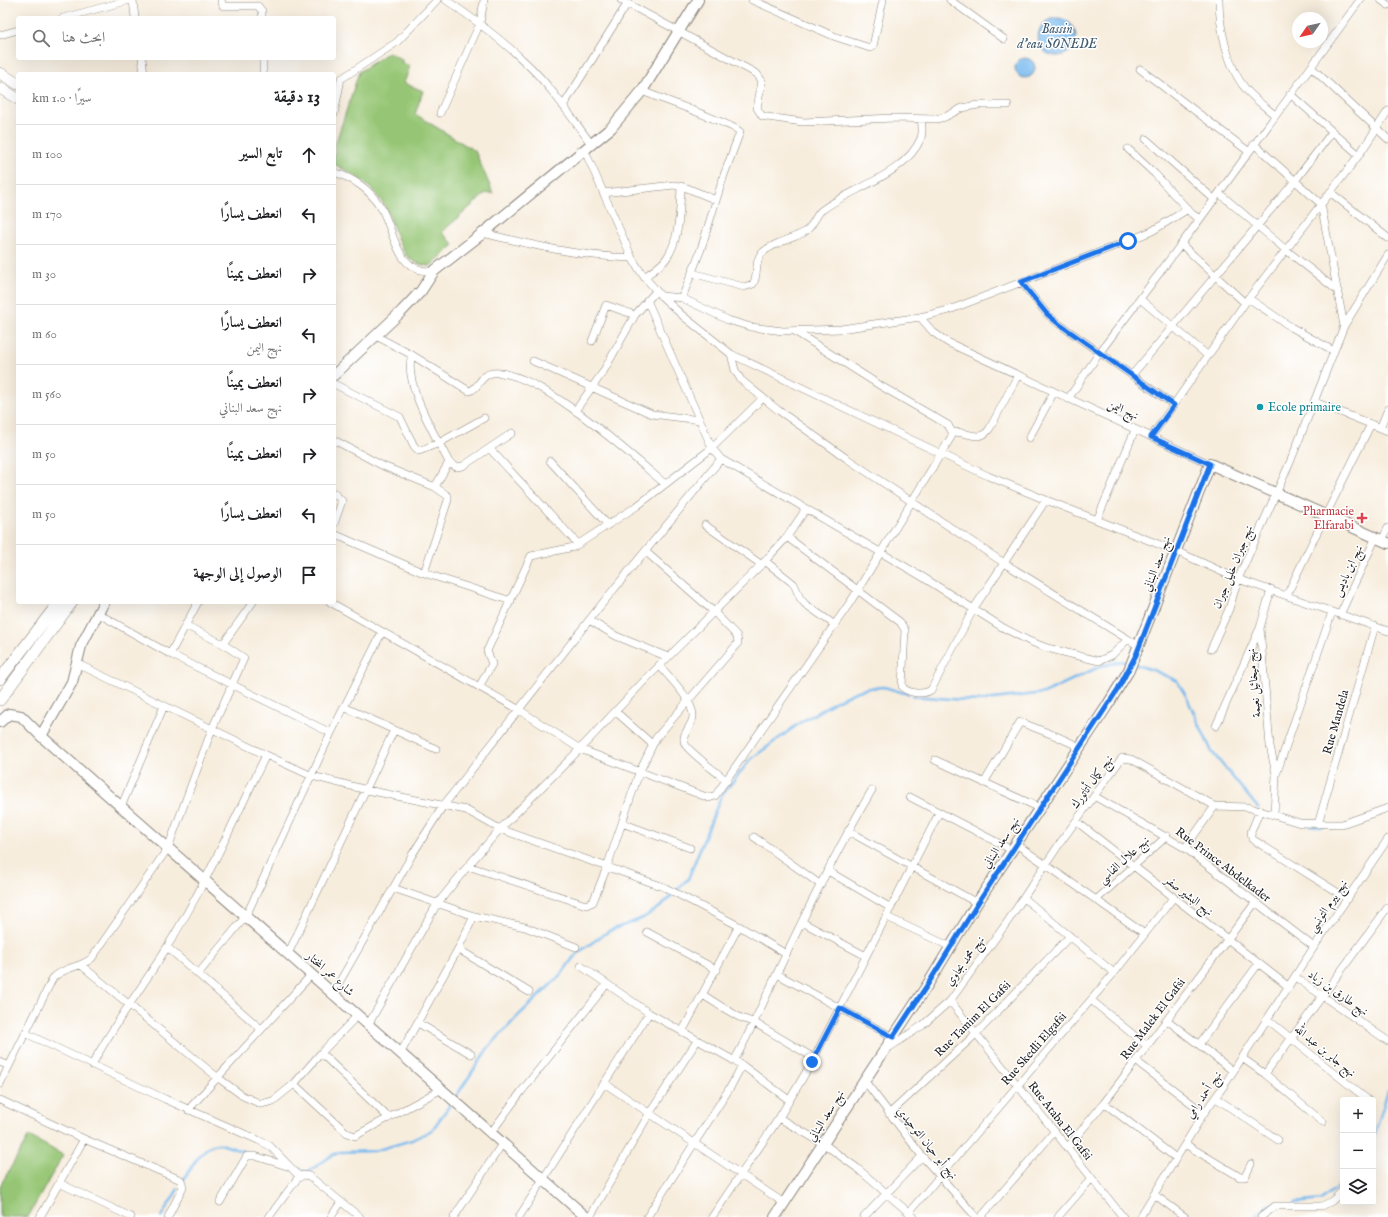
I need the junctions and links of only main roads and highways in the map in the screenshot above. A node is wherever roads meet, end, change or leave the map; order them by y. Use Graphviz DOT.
graph roads {
  1 [pos="0,73"];
  2 [pos="16,83"];
  3 [pos="0,88"];
  4 [pos="16,98"];
  5 [pos="56,604"];
  6 [pos="71,604"];
  7 [pos="0,679"];
  8 [pos="0,700"];
  1 -- 2 [label="main road"];
  3 -- 4 [label="main road"];
  5 -- 7 [label="main road"];
  6 -- 8 [label="main road"];
}
